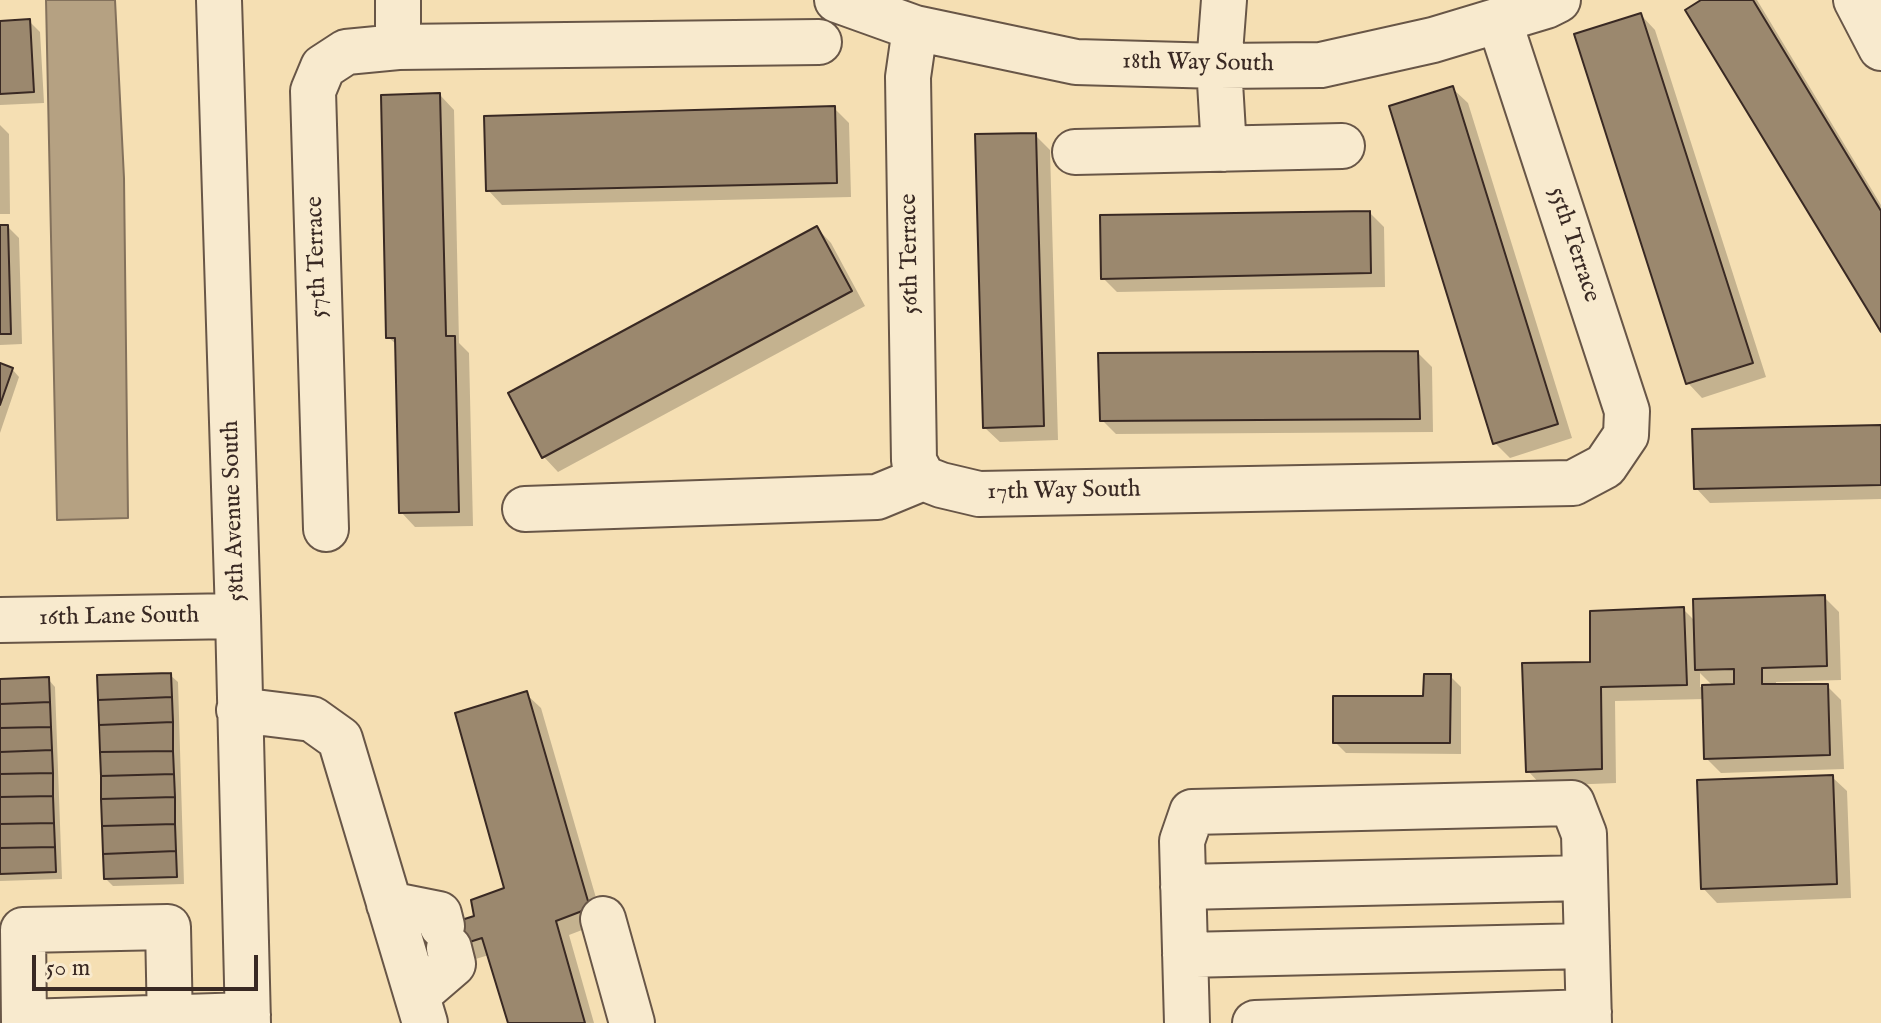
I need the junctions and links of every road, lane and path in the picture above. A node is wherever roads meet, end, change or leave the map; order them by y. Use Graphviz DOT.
graph roads {
  1 [pos="219,0"];
  2 [pos="398,0"];
  3 [pos="837,0"];
  4 [pos="1224,0"];
  5 [pos="1558,0"];
  6 [pos="1856,0"];
  7 [pos="1499,20"];
  8 [pos="915,28"];
  9 [pos="819,42"];
  10 [pos="398,47"];
  11 [pos="1881,48"];
  12 [pos="1219,66"];
  13 [pos="1342,146"];
  14 [pos="1224,149"];
  15 [pos="1075,152"];
  16 [pos="1605,466"];
  17 [pos="923,478"];
  18 [pos="525,509"];
  19 [pos="326,529"];
  20 [pos="238,616"];
  21 [pos="0,620"];
  22 [pos="239,710"];
  23 [pos="1585,878"];
  24 [pos="1183,887"];
  25 [pos="389,904"];
  26 [pos="603,919"];
  27 [pos="1587,946"];
  28 [pos="1185,955"];
  29 [pos="421,1009"];
  30 [pos="1589,1018"];
  31 [pos="248,1019"];
  32 [pos="170,1020"];
  33 [pos="24,1022"];
  34 [pos="632,1023"];
  35 [pos="1187,1023"];
  36 [pos="1255,1023"];
  1 -- 20 [label="street, 58th Avenue South"];
  2 -- 10 [label="street"];
  3 -- 8 [label="street, 18th Way South"];
  4 -- 12 [label="street"];
  5 -- 7 [label="street, 18th Way South"];
  6 -- 11 [label="street"];
  7 -- 12 [label="street, 18th Way South"];
  7 -- 16 [label="street, 55th Terrace"];
  8 -- 12 [label="street, 18th Way South"];
  8 -- 17 [label="street, 56th Terrace"];
  9 -- 10 [label="street, 57th Terrace"];
  10 -- 19 [label="street, 57th Terrace"];
  12 -- 14 [label="street"];
  13 -- 14 [label="street"];
  14 -- 15 [label="street"];
  16 -- 17 [label="street, 17th Way South"];
  17 -- 18 [label="street"];
  20 -- 21 [label="street, 16th Lane South"];
  20 -- 22 [label="street, 58th Avenue South"];
  22 -- 25 [label="street"];
  22 -- 31 [label="street, 58th Avenue South"];
  23 -- 24 [label="street"];
  23 -- 24 [label="street"];
  23 -- 27 [label="street"];
  24 -- 28 [label="street"];
  25 -- 29 [label="street"];
  25 -- 29 [label="street"];
  26 -- 34 [label="street"];
  27 -- 28 [label="street"];
  27 -- 30 [label="street"];
  28 -- 35 [label="street"];
  30 -- 36 [label="street"];
  31 -- 32 [label="street"];
  32 -- 33 [label="street"];
  32 -- 33 [label="street"];
}
